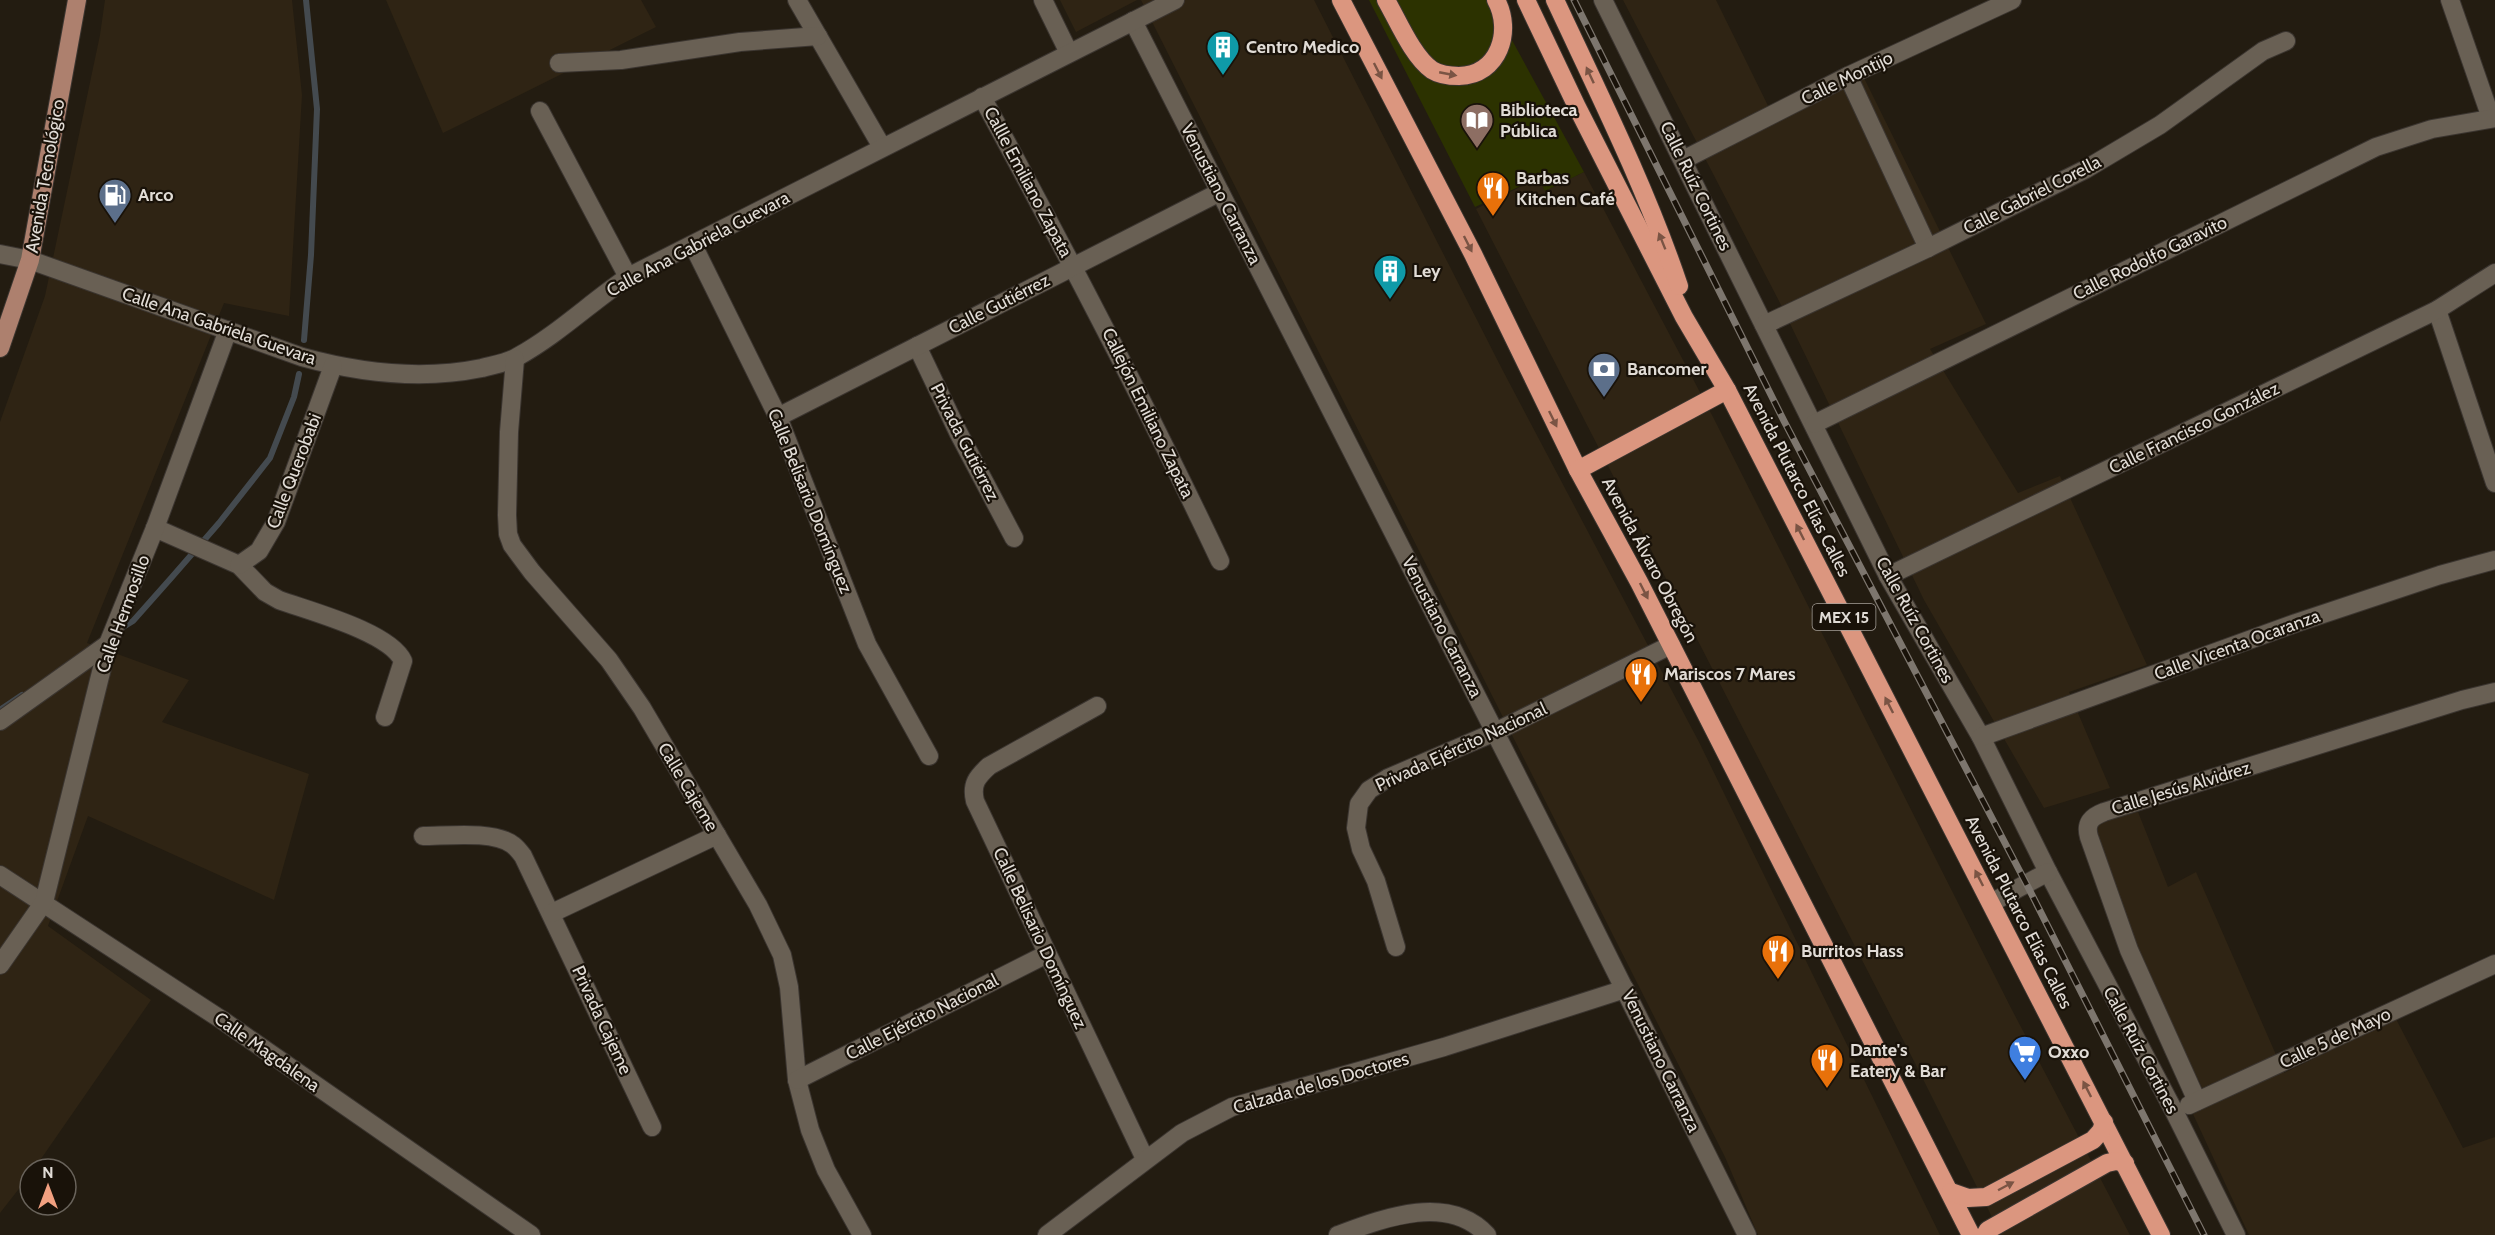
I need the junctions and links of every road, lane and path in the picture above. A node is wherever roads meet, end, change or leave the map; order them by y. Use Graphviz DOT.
graph roads {
  1 [pos="77,0"];
  2 [pos="797,0"];
  3 [pos="1042,0"];
  4 [pos="1175,0"];
  5 [pos="1341,0"];
  6 [pos="1386,0"];
  7 [pos="1526,0"];
  8 [pos="1556,0"];
  9 [pos="1603,0"];
  10 [pos="2012,0"];
  11 [pos="2450,0"];
  12 [pos="1500,7"];
  13 [pos="1133,21"];
  14 [pos="818,36"];
  15 [pos="2286,41"];
  16 [pos="1069,53"];
  17 [pos="559,63"];
  18 [pos="1848,76"];
  19 [pos="982,97"];
  20 [pos="540,111"];
  21 [pos="2493,118"];
  22 [pos="882,147"];
  23 [pos="1683,160"];
  24 [pos="1220,192"];
  25 [pos="693,246"];
  26 [pos="1928,248"];
  27 [pos="0,254"];
  28 [pos="30,260"];
  29 [pos="1074,266"];
  30 [pos="2495,273"];
  31 [pos="628,277"];
  32 [pos="2438,310"];
  33 [pos="1684,317"];
  34 [pos="1764,325"];
  35 [pos="228,330"];
  36 [pos="917,346"];
  37 [pos="0,348"];
  38 [pos="515,359"];
  39 [pos="333,366"];
  40 [pos="1727,390"];
  41 [pos="778,417"];
  42 [pos="1814,424"];
  43 [pos="1578,470"];
  44 [pos="2495,483"];
  45 [pos="155,528"];
  46 [pos="1014,538"];
  47 [pos="2495,560"];
  48 [pos="1220,561"];
  49 [pos="239,565"];
  50 [pos="1888,576"];
  51 [pos="108,644"];
  52 [pos="1671,645"];
  53 [pos="2495,692"];
  54 [pos="1097,706"];
  55 [pos="385,717"];
  56 [pos="0,721"];
  57 [pos="1496,732"];
  58 [pos="1981,737"];
  59 [pos="930,756"];
  60 [pos="423,836"];
  61 [pos="717,836"];
  62 [pos="2048,872"];
  63 [pos="0,874"];
  64 [pos="44,902"];
  65 [pos="1991,903"];
  66 [pos="552,913"];
  67 [pos="1396,947"];
  68 [pos="1047,954"];
  69 [pos="2495,964"];
  70 [pos="0,965"];
  71 [pos="1625,989"];
  72 [pos="797,1080"];
  73 [pos="2198,1101"];
  74 [pos="2175,1113"];
  75 [pos="2104,1122"];
  76 [pos="652,1126"];
  77 [pos="1145,1159"];
  78 [pos="2126,1163"];
  79 [pos="1951,1192"];
  80 [pos="531,1235"];
  81 [pos="862,1235"];
  82 [pos="1047,1235"];
  83 [pos="1338,1235"];
  84 [pos="1487,1235"];
  85 [pos="1747,1235"];
  86 [pos="1971,1235"];
  87 [pos="1985,1235"];
  88 [pos="2161,1235"];
  89 [pos="2236,1235"];
  1 -- 28 [label="main road, Avenida Tecnológico"];
  2 -- 14 [label="street"];
  3 -- 16 [label="street"];
  4 -- 13 [label="street, Calle Ana Gabriela Guevara"];
  5 -- 43 [label="highway, Avenida Álvaro Obregón, one-way"];
  6 -- 12 [label="highway, one-way"];
  7 -- 33 [label="highway, Avenida Plutarco Elías Calles / MEX 15"];
  33 -- 8 [label="highway, one-way"];
  9 -- 23 [label="street, Calle Ruíz Cortines"];
  10 -- 18 [label="street, Calle Montijo"];
  11 -- 21 [label="street"];
  13 -- 16 [label="street, Calle Ana Gabriela Guevara"];
  13 -- 24 [label="street, Venustiano Carranza"];
  14 -- 17 [label="street"];
  14 -- 22 [label="street"];
  15 -- 26 [label="street, Calle Gabriel Corella"];
  16 -- 19 [label="street, Calle Ana Gabriela Guevara"];
  18 -- 23 [label="street, Calle Montijo"];
  18 -- 26 [label="street"];
  19 -- 22 [label="street, Calle Ana Gabriela Guevara"];
  19 -- 29 [label="street, Callle Emiliano Zapata"];
  20 -- 31 [label="street"];
  21 -- 42 [label="street, Calle Rodolfo Garavito"];
  22 -- 25 [label="street, Calle Ana Gabriela Guevara"];
  23 -- 34 [label="street, Calle Ruíz Cortines"];
  24 -- 29 [label="street, Calle Gutiérrez"];
  24 -- 57 [label="street, Venustiano Carranza"];
  25 -- 31 [label="street, Calle Ana Gabriela Guevara"];
  25 -- 41 [label="street, Calle Belisario Domínguez"];
  26 -- 34 [label="street, Calle Gabriel Corella"];
  27 -- 28 [label="street, Calle Ana Gabriela Guevara"];
  28 -- 35 [label="street, Calle Ana Gabriela Guevara"];
  28 -- 37 [label="main road, Avenida Tecnológico"];
  29 -- 36 [label="street, Calle Gutiérrez"];
  29 -- 48 [label="street, Callejón Emiliano Zapata"];
  30 -- 32 [label="street, Calle Francisco González"];
  31 -- 38 [label="street, Calle Ana Gabriela Guevara"];
  32 -- 44 [label="street"];
  32 -- 50 [label="street, Calle Francisco González"];
  33 -- 40 [label="highway, Avenida Plutarco Elías Calles / MEX 15"];
  34 -- 42 [label="street, Calle Ruíz Cortines"];
  35 -- 39 [label="street, Calle Ana Gabriela Guevara"];
  35 -- 45 [label="street, Calle Hermosillo"];
  36 -- 41 [label="street, Calle Gutiérrez"];
  36 -- 46 [label="street, Privada Gutiérrez"];
  38 -- 39 [label="street, Calle Ana Gabriela Guevara"];
  38 -- 61 [label="street, Calle Cajeme"];
  39 -- 49 [label="street, Calle Querobabi"];
  40 -- 43 [label="highway"];
  65 -- 40 [label="highway, Avenida Plutarco Elías Calles / MEX 15, one-way"];
  41 -- 59 [label="street, Calle Belisario Domínguez"];
  42 -- 50 [label="street, Calle Ruíz Cortines"];
  43 -- 52 [label="highway, Avenida Álvaro Obregón, one-way"];
  45 -- 49 [label="street"];
  45 -- 51 [label="street, Calle Hermosillo"];
  47 -- 58 [label="street, Calle Vicenta Ocaranza"];
  49 -- 55 [label="street"];
  50 -- 58 [label="street, Calle Ruíz Cortines"];
  51 -- 56 [label="street"];
  51 -- 64 [label="street, Calle Hermosillo"];
  52 -- 57 [label="street, Privada Ejército Nacional"];
  52 -- 79 [label="highway, Avenida Álvaro Obregón"];
  53 -- 73 [label="street, Calle Jesús Alvidrez"];
  54 -- 68 [label="street, Calle Belisario Domínguez"];
  57 -- 67 [label="street, Privada Ejército Nacional"];
  57 -- 71 [label="street, Venustiano Carranza"];
  58 -- 62 [label="street, Calle Ruíz Cortines"];
  60 -- 66 [label="street, Privada Cajeme"];
  61 -- 66 [label="street"];
  61 -- 72 [label="street, Calle Cajeme"];
  62 -- 65 [label="street"];
  62 -- 74 [label="street, Calle Ruíz Cortines"];
  63 -- 64 [label="street, Calle Magdalena"];
  64 -- 70 [label="street, Calle Hermosillo"];
  64 -- 80 [label="street, Calle Magdalena"];
  75 -- 65 [label="highway, Avenida Plutarco Elías Calles / MEX 15, one-way"];
  66 -- 76 [label="street, Privada Cajeme"];
  68 -- 72 [label="street, Calle Ejército Nacional"];
  68 -- 77 [label="street, Calle Belisario Domínguez"];
  69 -- 73 [label="street, Calle 5 de Mayo"];
  71 -- 77 [label="street, Calzada de los Doctores"];
  71 -- 85 [label="street, Venustiano Carranza"];
  72 -- 81 [label="street, Calle Cajeme"];
  73 -- 74 [label="street, Calle 5 de Mayo"];
  74 -- 89 [label="street, Calle Ruíz Cortines"];
  75 -- 78 [label="highway, Avenida Plutarco Elías Calles / MEX 15"];
  79 -- 75 [label="highway, one-way"];
  77 -- 82 [label="street, Calzada de los Doctores"];
  78 -- 87 [label="highway"];
  78 -- 88 [label="highway, Avenida Plutarco Elías Calles / MEX 15"];
  79 -- 86 [label="highway, Avenida Álvaro Obregón"];
  83 -- 84 [label="street"];
}
